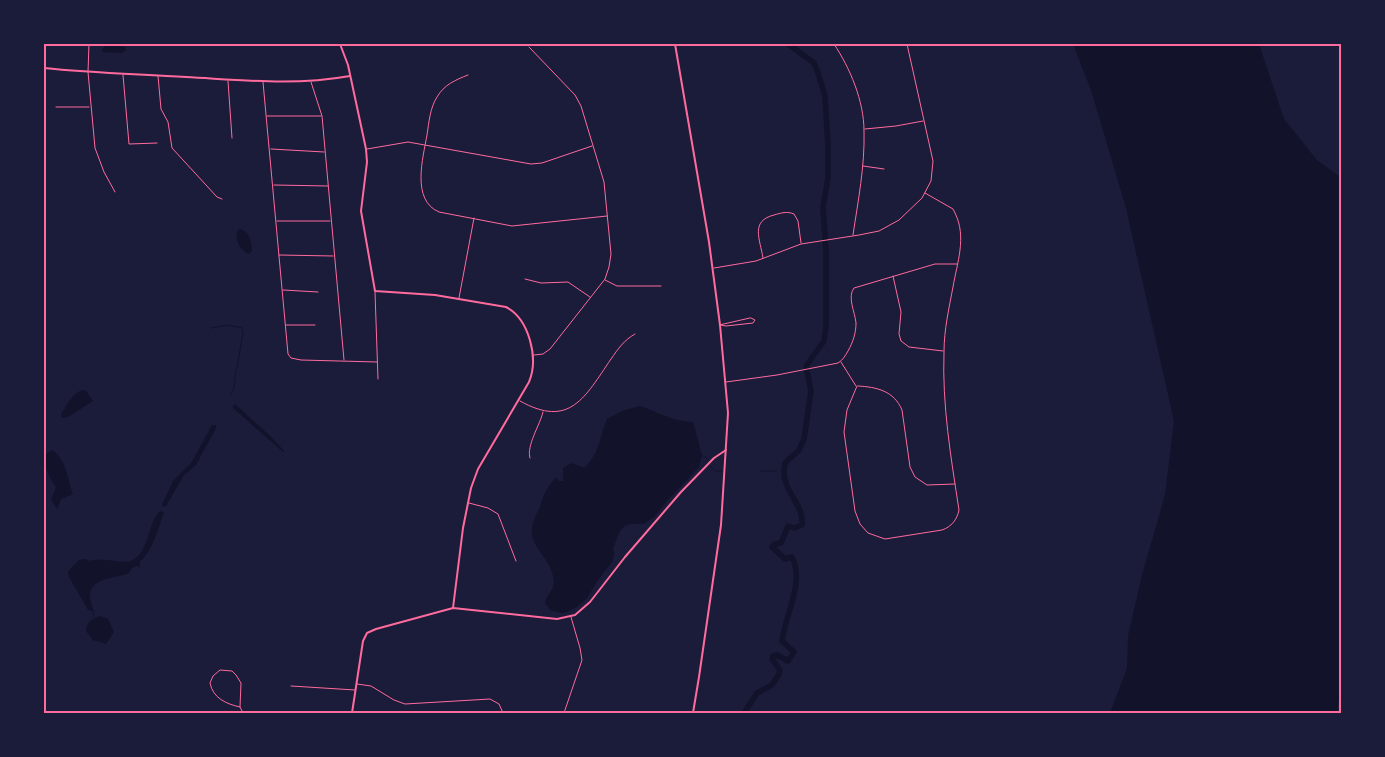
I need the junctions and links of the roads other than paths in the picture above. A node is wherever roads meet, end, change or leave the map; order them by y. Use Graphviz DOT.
graph roads {
  1 [pos="89,44"];
  2 [pos="340,44"];
  3 [pos="675,44"];
  4 [pos="834,44"];
  5 [pos="907,44"];
  6 [pos="529,47"];
  7 [pos="44,68"];
  8 [pos="88,72"];
  9 [pos="123,74"];
  10 [pos="468,75"];
  11 [pos="158,76"];
  12 [pos="350,76"];
  13 [pos="228,81"];
  14 [pos="310,81"];
  15 [pos="263,82"];
  16 [pos="56,107"];
  17 [pos="90,107"];
  18 [pos="266,116"];
  19 [pos="322,116"];
  20 [pos="924,120"];
  21 [pos="864,129"];
  22 [pos="232,138"];
  23 [pos="157,143"];
  24 [pos="425,145"];
  25 [pos="593,146"];
  26 [pos="269,149"];
  27 [pos="366,149"];
  28 [pos="325,152"];
  29 [pos="862,166"];
  30 [pos="884,169"];
  31 [pos="273,184"];
  32 [pos="328,186"];
  33 [pos="115,192"];
  34 [pos="925,193"];
  35 [pos="222,200"];
  36 [pos="608,216"];
  37 [pos="474,218"];
  38 [pos="276,221"];
  39 [pos="331,221"];
  40 [pos="853,236"];
  41 [pos="801,244"];
  42 [pos="278,255"];
  43 [pos="334,256"];
  44 [pos="763,259"];
  45 [pos="958,264"];
  46 [pos="712,268"];
  47 [pos="892,276"];
  48 [pos="525,279"];
  49 [pos="604,280"];
  50 [pos="661,286"];
  51 [pos="282,290"];
  52 [pos="375,291"];
  53 [pos="318,292"];
  54 [pos="591,297"];
  55 [pos="459,298"];
  56 [pos="286,325"];
  57 [pos="314,325"];
  58 [pos="720,325"];
  59 [pos="635,334"];
  60 [pos="944,351"];
  61 [pos="534,356"];
  62 [pos="344,361"];
  63 [pos="377,362"];
  64 [pos="841,362"];
  65 [pos="378,379"];
  66 [pos="726,382"];
  67 [pos="857,386"];
  68 [pos="519,401"];
  69 [pos="543,412"];
  70 [pos="726,450"];
  71 [pos="530,458"];
  72 [pos="955,484"];
  73 [pos="468,502"];
  74 [pos="516,561"];
  75 [pos="453,608"];
  76 [pos="571,617"];
  77 [pos="356,684"];
  78 [pos="291,686"];
  79 [pos="356,690"];
  80 [pos="240,707"];
  81 [pos="244,713"];
  82 [pos="352,713"];
  83 [pos="503,713"];
  84 [pos="564,713"];
  85 [pos="693,713"];
  1 -- 8 [label="street"];
  2 -- 12 [label="street"];
  3 -- 46 [label="street"];
  4 -- 21 [label="street"];
  5 -- 20 [label="street"];
  6 -- 25 [label="street"];
  7 -- 8 [label="street"];
  8 -- 9 [label="street"];
  8 -- 17 [label="street"];
  9 -- 11 [label="street"];
  9 -- 23 [label="street"];
  10 -- 24 [label="street"];
  11 -- 13 [label="street"];
  11 -- 35 [label="street"];
  12 -- 14 [label="street"];
  12 -- 27 [label="street"];
  13 -- 15 [label="street"];
  13 -- 22 [label="street"];
  14 -- 15 [label="street"];
  14 -- 19 [label="street"];
  15 -- 18 [label="street"];
  16 -- 17 [label="street"];
  17 -- 33 [label="street"];
  18 -- 19 [label="street"];
  18 -- 26 [label="street"];
  19 -- 28 [label="street"];
  20 -- 21 [label="street"];
  20 -- 34 [label="street"];
  21 -- 29 [label="street"];
  24 -- 25 [label="street"];
  24 -- 27 [label="street"];
  24 -- 37 [label="street"];
  25 -- 36 [label="street"];
  26 -- 28 [label="street"];
  26 -- 31 [label="street"];
  27 -- 52 [label="street"];
  28 -- 32 [label="street"];
  29 -- 30 [label="street"];
  29 -- 40 [label="street"];
  31 -- 32 [label="street"];
  31 -- 38 [label="street"];
  32 -- 39 [label="street"];
  34 -- 40 [label="street"];
  34 -- 45 [label="street"];
  36 -- 37 [label="street"];
  36 -- 49 [label="street"];
  37 -- 55 [label="street"];
  38 -- 39 [label="street"];
  38 -- 42 [label="street"];
  39 -- 43 [label="street"];
  40 -- 41 [label="street"];
  41 -- 44 [label="street"];
  41 -- 44 [label="street"];
  42 -- 43 [label="street"];
  42 -- 51 [label="street"];
  43 -- 62 [label="street"];
  44 -- 46 [label="street"];
  45 -- 47 [label="street"];
  45 -- 60 [label="street"];
  46 -- 58 [label="street"];
  47 -- 60 [label="street"];
  47 -- 64 [label="street"];
  48 -- 54 [label="street"];
  49 -- 50 [label="street"];
  49 -- 54 [label="street"];
  51 -- 53 [label="street"];
  51 -- 56 [label="street"];
  52 -- 55 [label="street"];
  52 -- 63 [label="street"];
  54 -- 61 [label="street"];
  55 -- 61 [label="street"];
  56 -- 57 [label="street"];
  56 -- 62 [label="street"];
  58 -- 58 [label="street"];
  58 -- 66 [label="street"];
  59 -- 69 [label="street"];
  60 -- 72 [label="street"];
  61 -- 68 [label="street"];
  62 -- 63 [label="street"];
  63 -- 65 [label="street"];
  64 -- 66 [label="street"];
  64 -- 67 [label="street"];
  66 -- 70 [label="street"];
  67 -- 72 [label="street"];
  67 -- 72 [label="street"];
  68 -- 69 [label="street"];
  68 -- 73 [label="street"];
  69 -- 71 [label="street"];
  70 -- 76 [label="street"];
  70 -- 85 [label="street"];
  73 -- 74 [label="street"];
  73 -- 75 [label="street"];
  75 -- 76 [label="street"];
  75 -- 77 [label="street"];
  76 -- 84 [label="street"];
  77 -- 79 [label="street"];
  77 -- 83 [label="street"];
  78 -- 79 [label="street"];
  79 -- 82 [label="street"];
  80 -- 80 [label="street"];
  80 -- 81 [label="street"];
}
